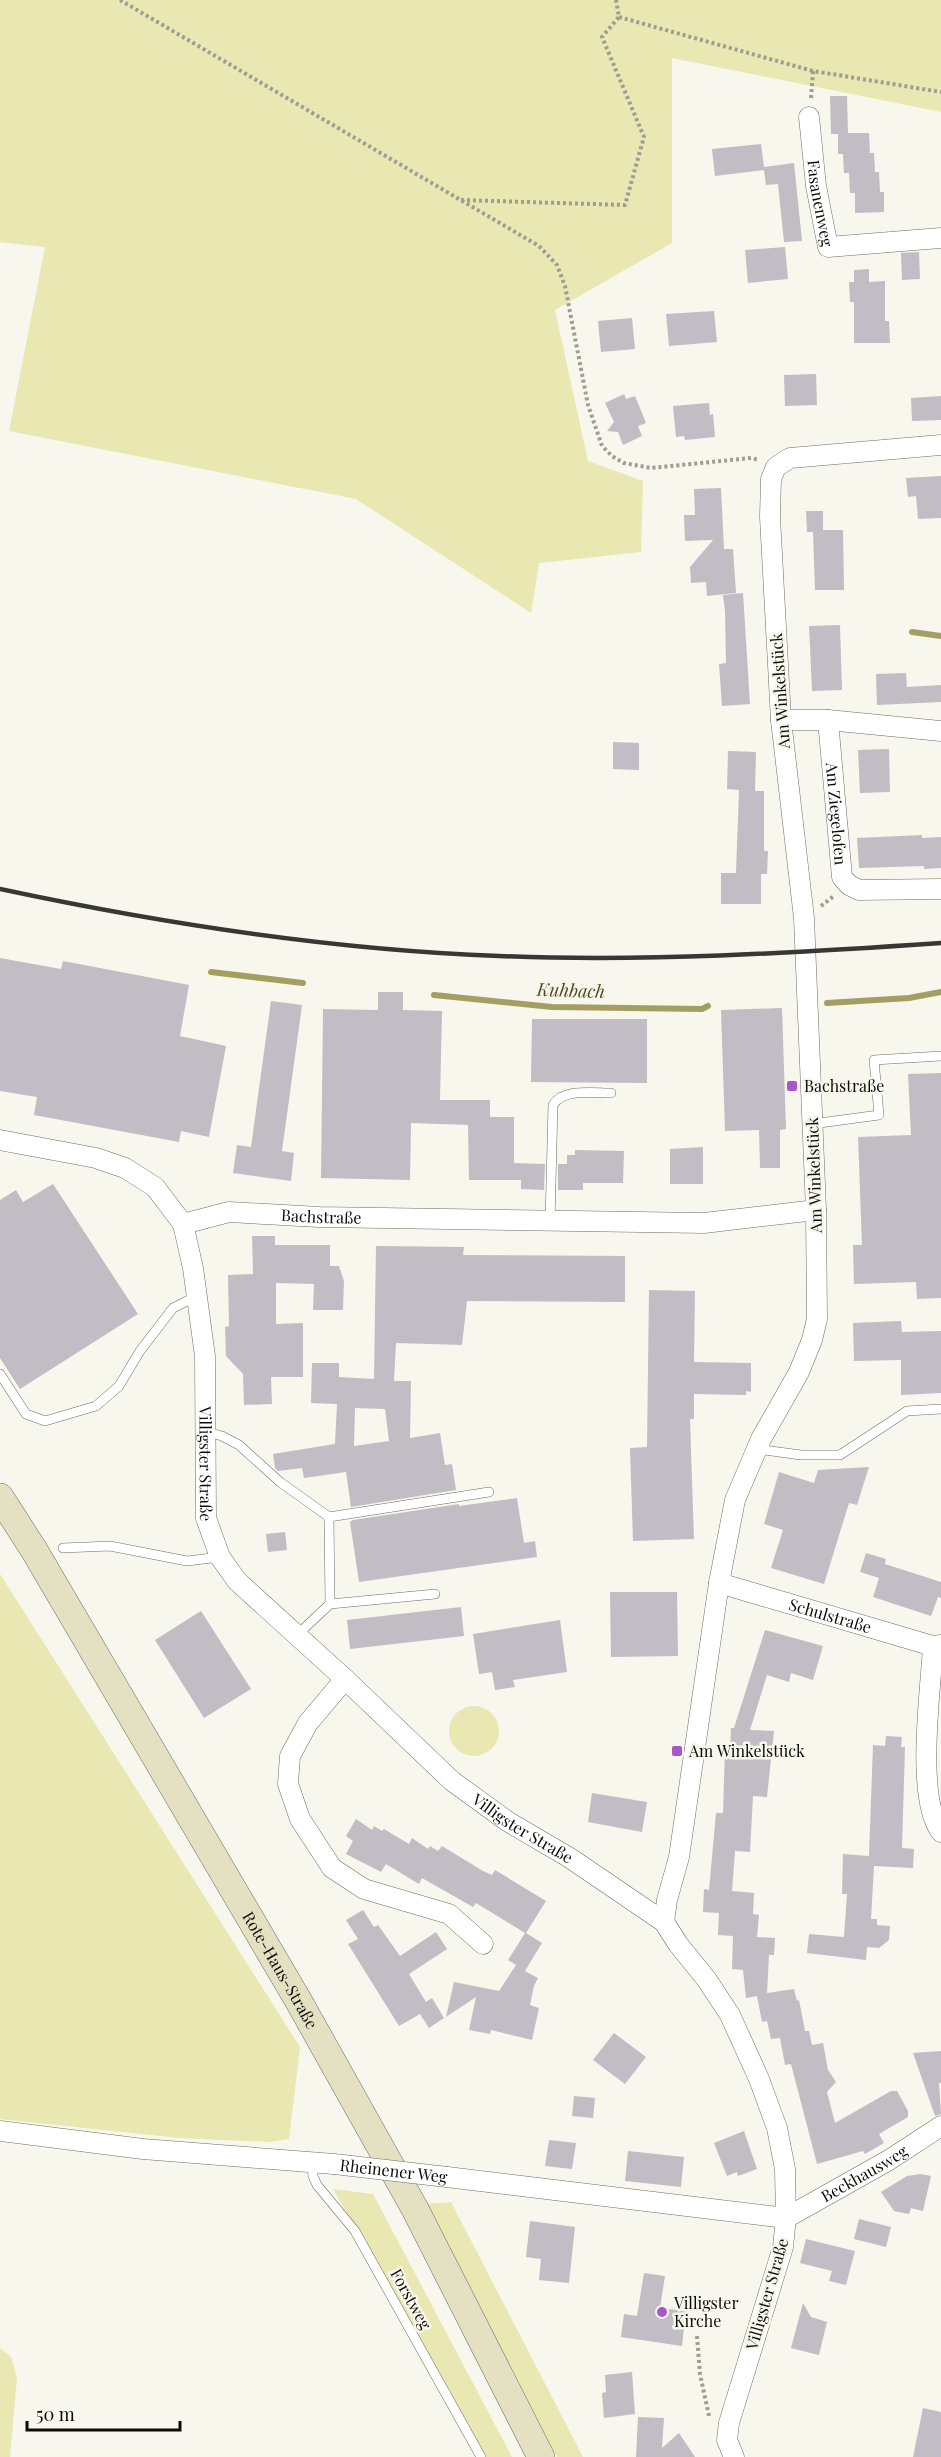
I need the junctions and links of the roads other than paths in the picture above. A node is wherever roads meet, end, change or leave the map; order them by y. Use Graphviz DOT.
graph roads {
  1 [pos="809,117"];
  2 [pos="941,238"];
  3 [pos="941,445"];
  4 [pos="781,720"];
  5 [pos="828,720"];
  6 [pos="941,731"];
  7 [pos="941,889"];
  8 [pos="941,1056"];
  9 [pos="611,1093"];
  10 [pos="812,1124"];
  11 [pos="0,1140"];
  12 [pos="816,1210"];
  13 [pos="550,1221"];
  14 [pos="183,1224"];
  15 [pos="197,1296"];
  16 [pos="0,1374"];
  17 [pos="941,1409"];
  18 [pos="206,1436"];
  19 [pos="756,1449"];
  20 [pos="489,1492"];
  21 [pos="0,1497"];
  22 [pos="329,1517"];
  23 [pos="63,1548"];
  24 [pos="220,1557"];
  25 [pos="719,1583"];
  26 [pos="435,1594"];
  27 [pos="330,1604"];
  28 [pos="297,1635"];
  29 [pos="937,1646"];
  30 [pos="345,1679"];
  31 [pos="941,1832"];
  32 [pos="664,1922"];
  33 [pos="483,1944"];
  34 [pos="941,2126"];
  35 [pos="0,2132"];
  36 [pos="312,2161"];
  37 [pos="786,2218"];
  38 [pos="481,2457"];
  39 [pos="541,2457"];
  40 [pos="734,2457"];
  1 -- 2 [label="street, Fasanenweg"];
  3 -- 4 [label="street, Am Winkelstück"];
  4 -- 5 [label="street"];
  4 -- 10 [label="street, Am Winkelstück"];
  5 -- 6 [label="street"];
  5 -- 7 [label="street, Am Ziegelofen"];
  8 -- 10 [label="lane"];
  9 -- 13 [label="lane"];
  10 -- 12 [label="street, Am Winkelstück"];
  11 -- 14 [label="street"];
  12 -- 13 [label="street, Bachstraße"];
  12 -- 19 [label="street, Am Winkelstück"];
  13 -- 14 [label="street, Bachstraße"];
  14 -- 15 [label="street, Villigster Straße"];
  15 -- 16 [label="lane"];
  15 -- 18 [label="street, Villigster Straße"];
  17 -- 19 [label="lane"];
  18 -- 22 [label="lane"];
  18 -- 24 [label="street, Villigster Straße"];
  19 -- 25 [label="street, Am Winkelstück"];
  20 -- 22 [label="lane"];
  21 -- 39 [label="main road, Rote-Haus-Straße"];
  22 -- 27 [label="lane"];
  23 -- 24 [label="lane"];
  24 -- 28 [label="street, Villigster Straße"];
  25 -- 29 [label="street, Schulstraße"];
  25 -- 32 [label="street, Am Winkelstück"];
  26 -- 27 [label="lane"];
  27 -- 28 [label="lane"];
  28 -- 30 [label="street, Villigster Straße"];
  29 -- 31 [label="street"];
  30 -- 32 [label="street, Villigster Straße"];
  30 -- 33 [label="street"];
  32 -- 37 [label="street, Villigster Straße"];
  34 -- 37 [label="street, Beckhausweg"];
  35 -- 36 [label="street, Rheinener Weg"];
  36 -- 37 [label="street, Rheinener Weg, bridge"];
  36 -- 38 [label="lane, Forstweg"];
  37 -- 40 [label="street, Villigster Straße"];
}
